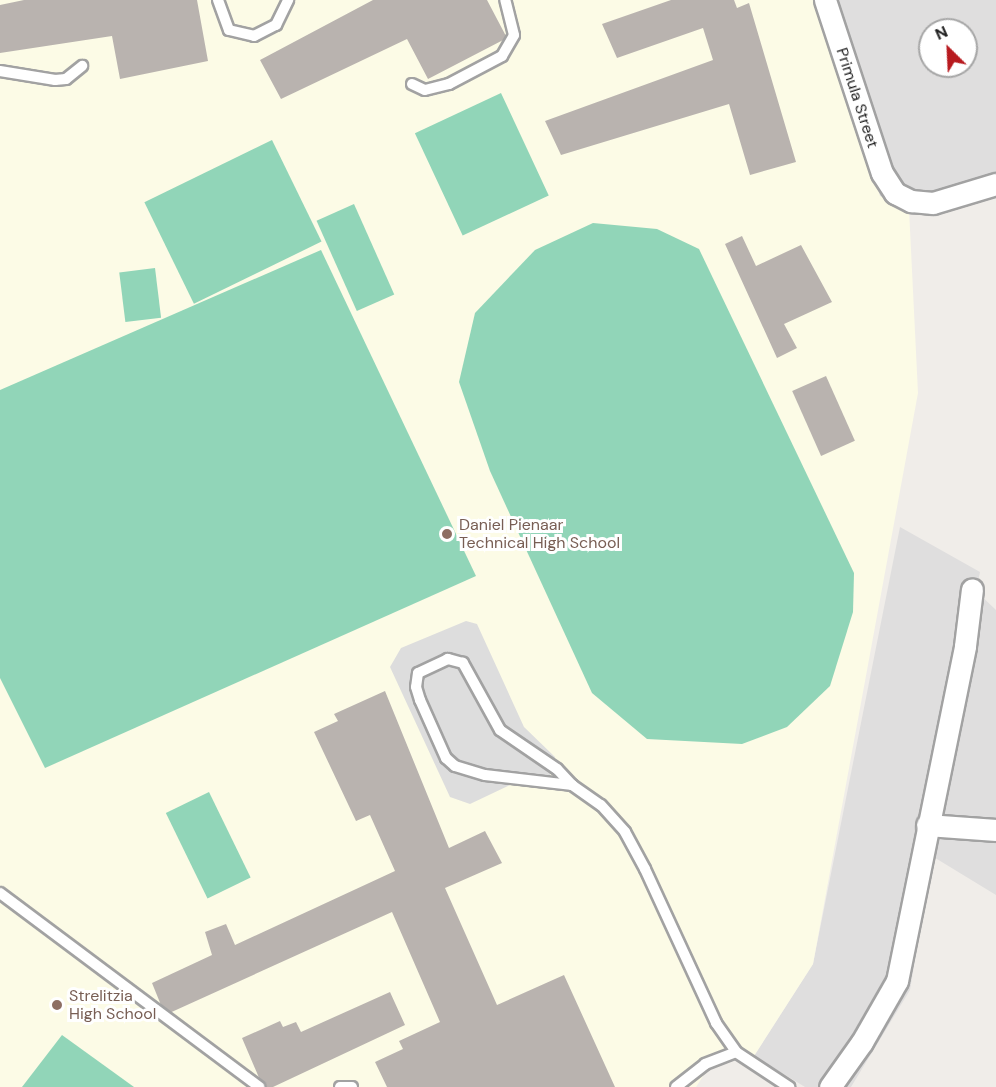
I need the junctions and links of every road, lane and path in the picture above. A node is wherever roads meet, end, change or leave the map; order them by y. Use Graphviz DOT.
graph roads {
  1 [pos="218,0"];
  2 [pos="288,0"];
  3 [pos="505,0"];
  4 [pos="825,0"];
  5 [pos="82,66"];
  6 [pos="0,71"];
  7 [pos="412,84"];
  8 [pos="996,184"];
  9 [pos="972,589"];
  10 [pos="572,785"];
  11 [pos="927,825"];
  12 [pos="996,830"];
  13 [pos="0,893"];
  14 [pos="736,1052"];
  15 [pos="259,1087"];
  16 [pos="340,1087"];
  17 [pos="352,1087"];
  18 [pos="676,1087"];
  19 [pos="789,1087"];
  20 [pos="830,1087"];
  1 -- 2 [label="lane"];
  3 -- 7 [label="lane"];
  4 -- 8 [label="street, Primula Street"];
  5 -- 6 [label="lane"];
  9 -- 11 [label="street"];
  10 -- 10 [label="lane"];
  10 -- 14 [label="lane"];
  11 -- 12 [label="street"];
  11 -- 20 [label="street"];
  13 -- 15 [label="lane"];
  14 -- 18 [label="lane"];
  14 -- 19 [label="lane"];
  16 -- 17 [label="lane"];
}
